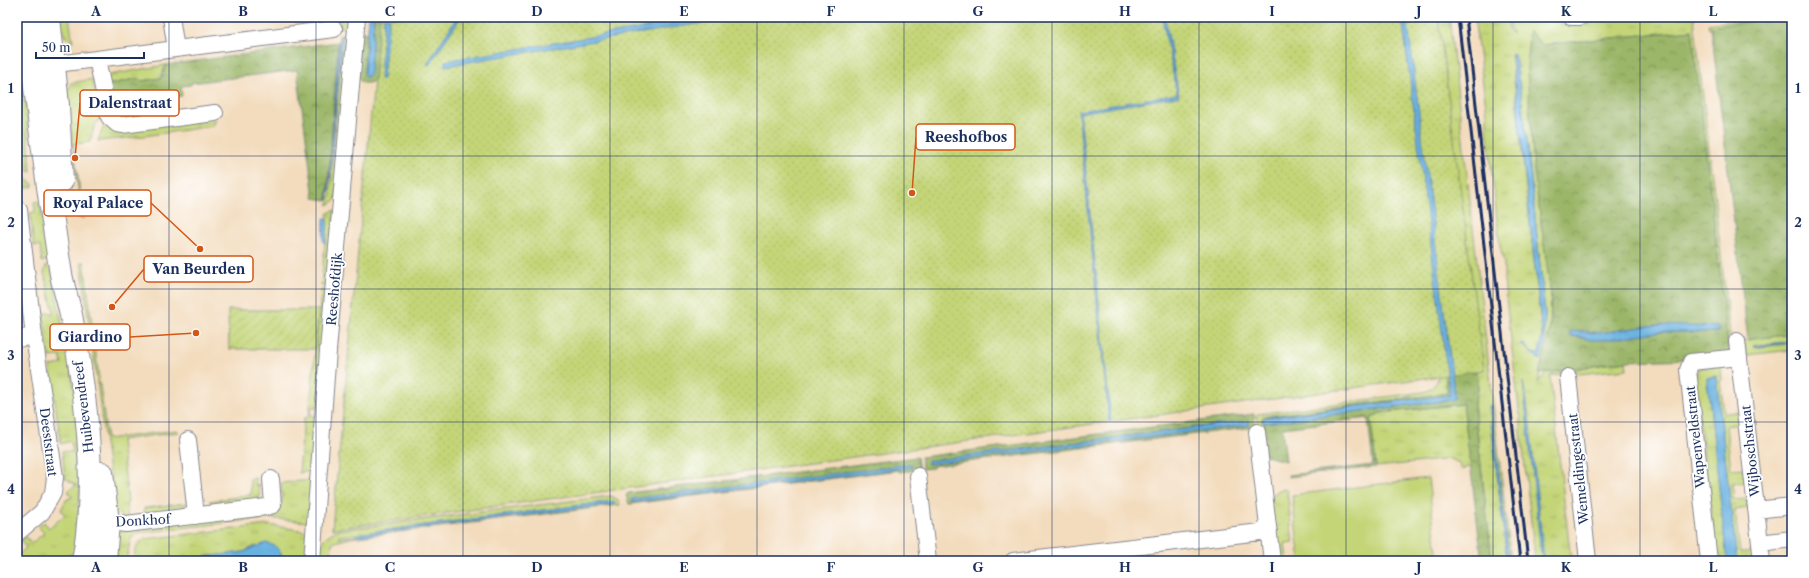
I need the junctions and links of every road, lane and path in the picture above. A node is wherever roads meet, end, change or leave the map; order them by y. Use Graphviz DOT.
graph roads {
  1 [pos="28,17"];
  2 [pos="50,17"];
  3 [pos="171,17"];
  4 [pos="357,17"];
  5 [pos="1571,17"];
  6 [pos="1580,17"];
  7 [pos="334,29"];
  8 [pos="176,49"];
  9 [pos="97,59"];
  10 [pos="34,66"];
  11 [pos="215,113"];
  12 [pos="18,210"];
  13 [pos="34,336"];
  14 [pos="17,339"];
  15 [pos="1738,349"];
  16 [pos="1568,377"];
  17 [pos="1257,432"];
  18 [pos="188,440"];
  19 [pos="918,476"];
  20 [pos="271,479"];
  21 [pos="1792,506"];
  22 [pos="1756,510"];
  23 [pos="196,516"];
  24 [pos="98,521"];
  25 [pos="1269,531"];
  26 [pos="17,533"];
  27 [pos="1792,539"];
  28 [pos="1760,543"];
  29 [pos="83,561"];
  30 [pos="105,561"];
  31 [pos="312,561"];
  32 [pos="928,561"];
  33 [pos="1013,561"];
  34 [pos="1272,561"];
  35 [pos="1588,561"];
  36 [pos="1709,561"];
  37 [pos="1762,561"];
  1 -- 10 [label="street, Huibevendreef"];
  2 -- 10 [label="street, Huibevendreef"];
  3 -- 8 [label="street"];
  4 -- 31 [label="street, Reeshofdijk"];
  5 -- 6 [label="street"];
  7 -- 8 [label="street"];
  8 -- 9 [label="street"];
  9 -- 10 [label="street"];
  9 -- 11 [label="street"];
  10 -- 24 [label="street, Huibevendreef"];
  12 -- 13 [label="street, Deeststraat"];
  13 -- 14 [label="street"];
  13 -- 26 [label="street, Deeststraat"];
  15 -- 22 [label="street, Wijboschstraat"];
  15 -- 36 [label="street, Wapenveldstraat"];
  16 -- 35 [label="street, Wemeldingestraat"];
  17 -- 25 [label="street"];
  18 -- 23 [label="street"];
  19 -- 32 [label="street"];
  20 -- 23 [label="street, Donkhof"];
  21 -- 22 [label="street"];
  22 -- 28 [label="street, Wijboschstraat"];
  23 -- 24 [label="street, Donkhof"];
  24 -- 29 [label="street, Huibevendreef"];
  24 -- 30 [label="street, Huibevendreef"];
  25 -- 33 [label="street"];
  25 -- 34 [label="street"];
  27 -- 28 [label="street"];
  28 -- 37 [label="street, Wijboschstraat"];
}
